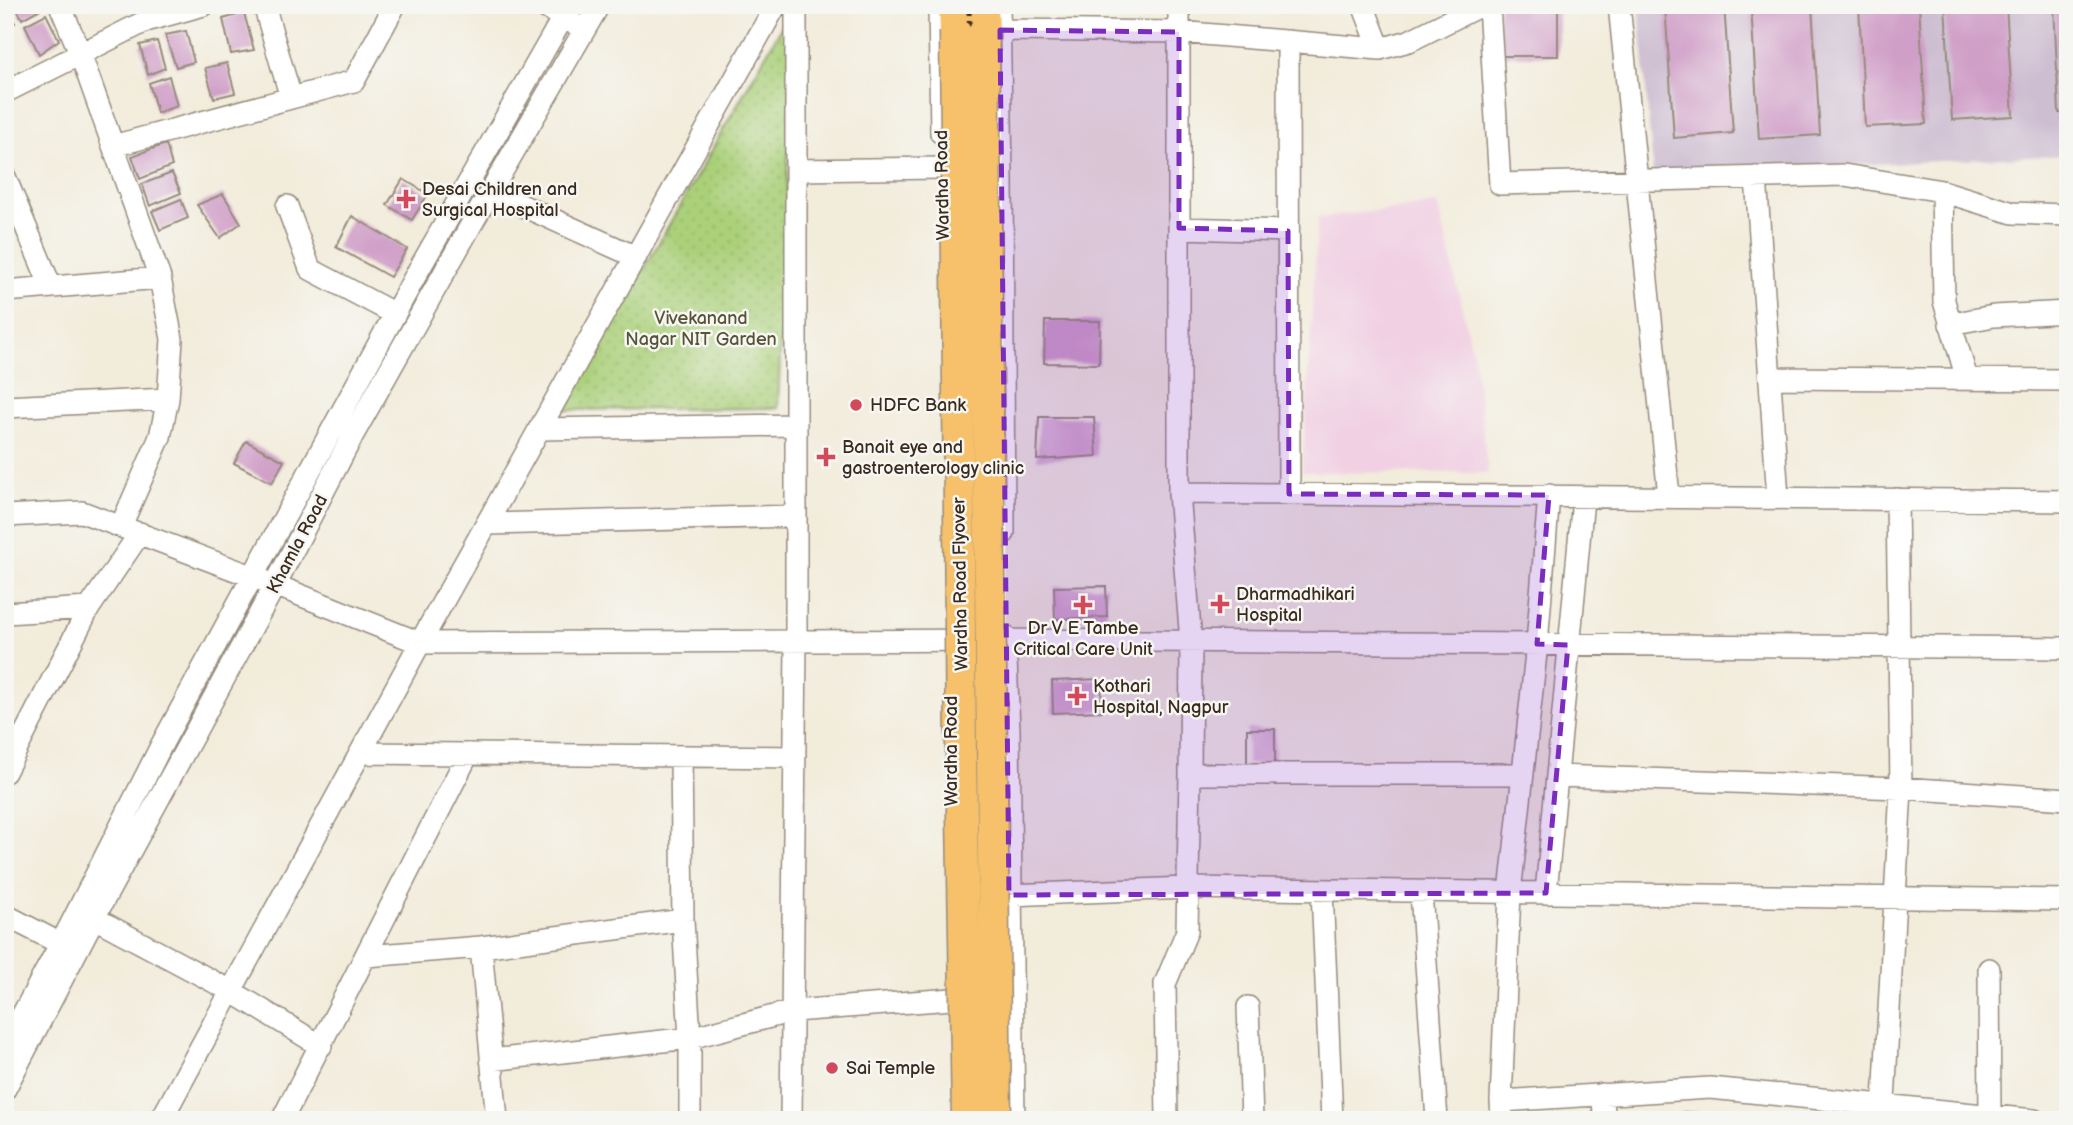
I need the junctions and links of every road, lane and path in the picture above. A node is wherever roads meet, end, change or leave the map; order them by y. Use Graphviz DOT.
graph roads {
  1 [pos="60,5"];
  2 [pos="204,5"];
  3 [pos="264,5"];
  4 [pos="395,5"];
  5 [pos="541,5"];
  6 [pos="598,5"];
  7 [pos="776,5"];
  8 [pos="796,5"];
  9 [pos="939,5"];
  10 [pos="954,5"];
  11 [pos="983,5"];
  12 [pos="999,5"];
  13 [pos="1179,5"];
  14 [pos="1363,5"];
  15 [pos="1481,5"];
  16 [pos="1489,5"];
  17 [pos="1619,5"];
  18 [pos="566,11"];
  19 [pos="584,29"];
  20 [pos="1000,30"];
  21 [pos="1179,32"];
  22 [pos="1288,41"];
  23 [pos="1380,49"];
  24 [pos="80,53"];
  25 [pos="5,92"];
  26 [pos="292,98"];
  27 [pos="113,146"];
  28 [pos="942,168"];
  29 [pos="796,170"];
  30 [pos="5,177"];
  31 [pos="1756,177"];
  32 [pos="1637,182"];
  33 [pos="490,191"];
  34 [pos="1942,191"];
  35 [pos="287,206"];
  36 [pos="2068,215"];
  37 [pos="1179,228"];
  38 [pos="1288,231"];
  39 [pos="636,257"];
  40 [pos="160,278"];
  41 [pos="51,287"];
  42 [pos="5,291"];
  43 [pos="2068,312"];
  44 [pos="395,314"];
  45 [pos="1950,324"];
  46 [pos="1770,378"];
  47 [pos="1967,379"];
  48 [pos="2068,380"];
  49 [pos="168,398"];
  50 [pos="5,407"];
  51 [pos="796,425"];
  52 [pos="540,429"];
  53 [pos="1179,494"];
  54 [pos="1289,494"];
  55 [pos="1549,495"];
  56 [pos="1669,496"];
  57 [pos="1778,498"];
  58 [pos="1583,499"];
  59 [pos="1897,499"];
  60 [pos="2068,501"];
  61 [pos="5,516"];
  62 [pos="796,516"];
  63 [pos="486,524"];
  64 [pos="130,529"];
  65 [pos="253,577"];
  66 [pos="275,585"];
  67 [pos="89,608"];
  68 [pos="5,613"];
  69 [pos="1005,640"];
  70 [pos="796,642"];
  71 [pos="950,642"];
  72 [pos="1191,642"];
  73 [pos="420,643"];
  74 [pos="1540,644"];
  75 [pos="1566,644"];
  76 [pos="1900,647"];
  77 [pos="2068,648"];
  78 [pos="361,752"];
  79 [pos="468,754"];
  80 [pos="681,756"];
  81 [pos="795,757"];
  82 [pos="5,772"];
  83 [pos="1190,774"];
  84 [pos="1522,774"];
  85 [pos="1557,775"];
  86 [pos="1901,788"];
  87 [pos="2068,799"];
  88 [pos="1187,888"];
  89 [pos="1322,890"];
  90 [pos="1422,892"];
  91 [pos="1513,893"];
  92 [pos="1543,893"];
  93 [pos="1009,895"];
  94 [pos="1895,898"];
  95 [pos="2068,900"];
  96 [pos="86,914"];
  97 [pos="5,915"];
  98 [pos="683,920"];
  99 [pos="61,944"];
  100 [pos="481,947"];
  101 [pos="366,956"];
  102 [pos="1989,969"];
  103 [pos="231,991"];
  104 [pos="952,999"];
  105 [pos="1248,1007"];
  106 [pos="793,1011"];
  107 [pos="690,1038"];
  108 [pos="321,1046"];
  109 [pos="5,1047"];
  110 [pos="491,1059"];
  111 [pos="5,1089"];
  112 [pos="1602,1094"];
  113 [pos="1502,1110"];
  114 [pos="1883,1112"];
  115 [pos="1990,1115"];
  116 [pos="161,1120"];
  117 [pos="282,1120"];
  118 [pos="497,1120"];
  119 [pos="690,1120"];
  120 [pos="792,1120"];
  121 [pos="952,1120"];
  122 [pos="967,1120"];
  123 [pos="996,1120"];
  124 [pos="1014,1120"];
  125 [pos="1167,1120"];
  126 [pos="1252,1120"];
  127 [pos="1332,1120"];
  128 [pos="1437,1120"];
  129 [pos="1605,1120"];
  130 [pos="2034,1120"];
  1 -- 24 [label="street"];
  2 -- 24 [label="street"];
  3 -- 26 [label="street"];
  4 -- 26 [label="street"];
  5 -- 18 [label="street"];
  6 -- 19 [label="street, Khamla Road"];
  7 -- 39 [label="street"];
  8 -- 29 [label="street"];
  9 -- 28 [label="street, Wardha Road"];
  10 -- 122 [label="highway, Wardha Road Flyover, bridge"];
  11 -- 123 [label="highway, Wardha Road Flyover, bridge"];
  12 -- 20 [label="street"];
  13 -- 21 [label="street"];
  14 -- 23 [label="street"];
  15 -- 23 [label="street"];
  16 -- 32 [label="street"];
  17 -- 32 [label="street"];
  18 -- 19 [label="street"];
  18 -- 44 [label="street, Khamla Road"];
  19 -- 33 [label="street, Khamla Road"];
  20 -- 21 [label="street"];
  20 -- 69 [label="street"];
  21 -- 22 [label="street"];
  21 -- 37 [label="street"];
  22 -- 23 [label="street"];
  22 -- 38 [label="street"];
  24 -- 25 [label="street"];
  24 -- 27 [label="street"];
  26 -- 27 [label="street"];
  27 -- 40 [label="street"];
  28 -- 29 [label="street"];
  28 -- 71 [label="street, Wardha Road"];
  29 -- 51 [label="street"];
  30 -- 41 [label="street"];
  31 -- 32 [label="street"];
  31 -- 34 [label="street"];
  31 -- 46 [label="street"];
  32 -- 56 [label="street"];
  33 -- 39 [label="street"];
  33 -- 66 [label="street, Khamla Road"];
  34 -- 36 [label="street"];
  34 -- 45 [label="street"];
  35 -- 44 [label="street"];
  37 -- 38 [label="street"];
  37 -- 53 [label="street"];
  38 -- 54 [label="street"];
  39 -- 52 [label="street"];
  40 -- 41 [label="street"];
  40 -- 49 [label="street"];
  41 -- 42 [label="street"];
  43 -- 45 [label="street"];
  44 -- 65 [label="street, Khamla Road"];
  45 -- 47 [label="street"];
  46 -- 47 [label="street"];
  46 -- 57 [label="street"];
  47 -- 48 [label="street"];
  49 -- 50 [label="street"];
  49 -- 64 [label="street"];
  51 -- 52 [label="street"];
  51 -- 62 [label="street"];
  52 -- 63 [label="street"];
  53 -- 54 [label="street"];
  53 -- 72 [label="street"];
  54 -- 55 [label="street"];
  55 -- 58 [label="street"];
  55 -- 74 [label="street"];
  56 -- 57 [label="street"];
  56 -- 58 [label="street"];
  57 -- 59 [label="street"];
  58 -- 75 [label="street"];
  59 -- 60 [label="street"];
  59 -- 76 [label="street"];
  61 -- 64 [label="street"];
  62 -- 63 [label="street"];
  62 -- 70 [label="street"];
  63 -- 73 [label="street"];
  64 -- 65 [label="street"];
  64 -- 67 [label="street"];
  65 -- 66 [label="street"];
  65 -- 96 [label="street, Khamla Road"];
  66 -- 73 [label="street"];
  66 -- 96 [label="street, Khamla Road"];
  67 -- 68 [label="street"];
  67 -- 82 [label="street"];
  69 -- 71 [label="street"];
  69 -- 72 [label="street"];
  69 -- 93 [label="street"];
  70 -- 71 [label="street"];
  70 -- 73 [label="street"];
  70 -- 81 [label="street"];
  71 -- 104 [label="street, Wardha Road"];
  72 -- 74 [label="street"];
  72 -- 83 [label="street"];
  73 -- 78 [label="street"];
  74 -- 75 [label="street"];
  74 -- 84 [label="street"];
  75 -- 76 [label="street"];
  75 -- 85 [label="street"];
  76 -- 77 [label="street"];
  76 -- 86 [label="street"];
  78 -- 79 [label="street"];
  78 -- 103 [label="street"];
  79 -- 80 [label="street"];
  79 -- 101 [label="street"];
  80 -- 81 [label="street"];
  80 -- 98 [label="street"];
  81 -- 106 [label="street"];
  83 -- 84 [label="street"];
  83 -- 88 [label="street"];
  84 -- 91 [label="street"];
  85 -- 86 [label="street"];
  85 -- 92 [label="street"];
  86 -- 87 [label="street"];
  86 -- 94 [label="street"];
  88 -- 89 [label="street"];
  88 -- 93 [label="street"];
  88 -- 125 [label="street"];
  89 -- 90 [label="street"];
  89 -- 127 [label="street"];
  90 -- 91 [label="street"];
  90 -- 128 [label="street"];
  91 -- 92 [label="street"];
  91 -- 113 [label="street"];
  92 -- 94 [label="street"];
  93 -- 124 [label="street"];
  94 -- 95 [label="street"];
  94 -- 114 [label="street"];
  96 -- 99 [label="street, Khamla Road"];
  96 -- 103 [label="street"];
  96 -- 111 [label="street, Khamla Road"];
  97 -- 99 [label="street"];
  98 -- 100 [label="street"];
  98 -- 107 [label="street"];
  99 -- 109 [label="street, Khamla Road"];
  100 -- 101 [label="street"];
  100 -- 110 [label="street"];
  101 -- 108 [label="street"];
  102 -- 115 [label="street"];
  103 -- 108 [label="street"];
  103 -- 116 [label="street"];
  104 -- 106 [label="street"];
  104 -- 121 [label="street, Wardha Road"];
  105 -- 126 [label="street"];
  106 -- 107 [label="street"];
  106 -- 120 [label="street"];
  107 -- 110 [label="street"];
  107 -- 119 [label="street"];
  108 -- 117 [label="street"];
  110 -- 118 [label="street"];
  112 -- 113 [label="street"];
  112 -- 114 [label="street"];
  112 -- 129 [label="street"];
  114 -- 115 [label="street"];
  115 -- 130 [label="street"];
}
